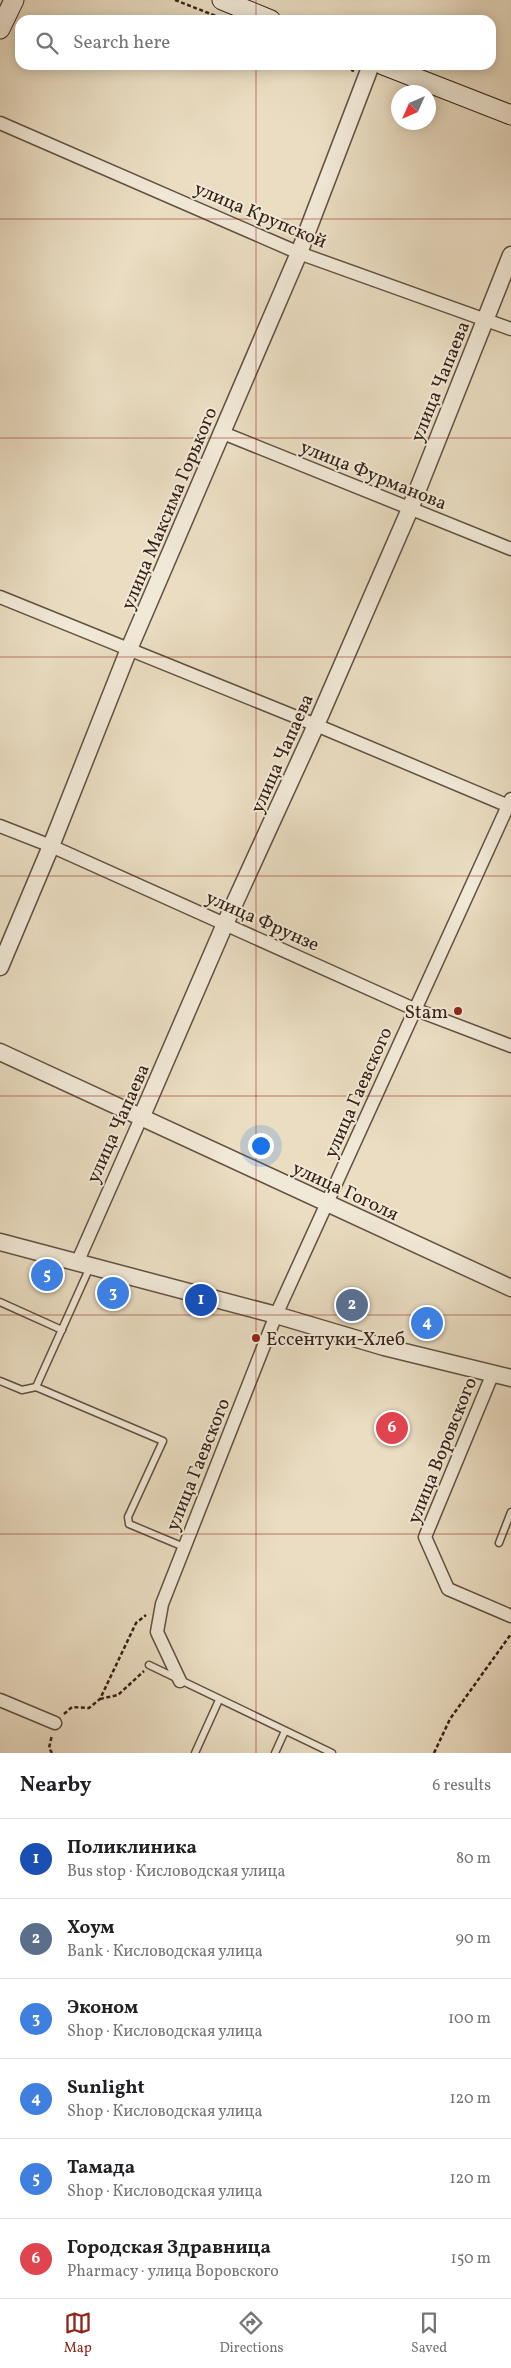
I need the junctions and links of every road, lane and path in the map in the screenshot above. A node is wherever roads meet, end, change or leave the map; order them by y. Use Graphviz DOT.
graph roads {
  1 [pos="14,0"];
  2 [pos="176,0"];
  3 [pos="220,8"];
  4 [pos="250,15"];
  5 [pos="0,29"];
  6 [pos="368,70"];
  7 [pos="396,70"];
  8 [pos="511,115"];
  9 [pos="0,123"];
  10 [pos="299,253"];
  11 [pos="511,255"];
  12 [pos="486,319"];
  13 [pos="511,329"];
  14 [pos="223,433"];
  15 [pos="410,509"];
  16 [pos="511,549"];
  17 [pos="0,597"];
  18 [pos="129,649"];
  19 [pos="316,725"];
  20 [pos="510,804"];
  21 [pos="0,826"];
  22 [pos="51,846"];
  23 [pos="225,924"];
  24 [pos="0,967"];
  25 [pos="414,1009"];
  26 [pos="511,1046"];
  27 [pos="0,1052"];
  28 [pos="141,1118"];
  29 [pos="328,1203"];
  30 [pos="0,1242"];
  31 [pos="84,1264"];
  32 [pos="511,1288"];
  33 [pos="0,1302"];
  34 [pos="276,1315"];
  35 [pos="62,1330"];
  36 [pos="493,1373"];
  37 [pos="511,1378"];
  38 [pos="0,1380"];
  39 [pos="36,1386"];
  40 [pos="511,1512"];
  41 [pos="499,1542"];
  42 [pos="184,1547"];
  43 [pos="162,1604"];
  44 [pos="511,1616"];
  45 [pos="511,1634"];
  46 [pos="149,1665"];
  47 [pos="180,1681"];
  48 [pos="0,1700"];
  49 [pos="100,1700"];
  50 [pos="219,1700"];
  51 [pos="55,1723"];
  52 [pos="285,1731"];
  53 [pos="52,1753"];
  54 [pos="195,1753"];
  55 [pos="275,1753"];
  56 [pos="332,1753"];
  57 [pos="434,1753"];
  1 -- 5 [label="main road"];
  2 -- 3 [label="path"];
  3 -- 4 [label="main road"];
  6 -- 10 [label="street, улица Максима Горького"];
  7 -- 8 [label="main road"];
  9 -- 10 [label="street, улица Крупской"];
  10 -- 12 [label="street, улица Крупской"];
  10 -- 14 [label="street, улица Максима Горького"];
  11 -- 12 [label="street, улица Чапаева"];
  12 -- 13 [label="street, улица Крупской"];
  12 -- 15 [label="street, улица Чапаева"];
  14 -- 15 [label="street, улица Фурманова"];
  14 -- 18 [label="street, улица Максима Горького"];
  15 -- 16 [label="street, улица Фурманова"];
  15 -- 19 [label="street, улица Чапаева"];
  17 -- 18 [label="street"];
  18 -- 19 [label="street"];
  18 -- 22 [label="street, улица Максима Горького"];
  19 -- 20 [label="street"];
  19 -- 23 [label="street, улица Чапаева"];
  20 -- 25 [label="street, улица Гаевского"];
  21 -- 22 [label="street, улица Фрунзе"];
  22 -- 23 [label="street, улица Фрунзе"];
  22 -- 24 [label="street, улица Максима Горького"];
  23 -- 25 [label="street, улица Фрунзе"];
  23 -- 28 [label="street, улица Чапаева"];
  25 -- 26 [label="street, улица Фрунзе"];
  25 -- 29 [label="street, улица Гаевского"];
  27 -- 28 [label="street, улица Гоголя"];
  28 -- 29 [label="street, улица Гоголя"];
  28 -- 31 [label="street, улица Чапаева"];
  29 -- 32 [label="street, улица Гоголя"];
  29 -- 34 [label="street, улица Гаевского"];
  30 -- 31 [label="street"];
  31 -- 34 [label="street"];
  31 -- 35 [label="lane"];
  33 -- 35 [label="lane"];
  34 -- 36 [label="street"];
  34 -- 42 [label="street, улица Гаевского"];
  35 -- 39 [label="lane"];
  36 -- 37 [label="street"];
  36 -- 44 [label="street, улица Воровского"];
  38 -- 39 [label="lane"];
  39 -- 42 [label="lane"];
  40 -- 41 [label="lane"];
  42 -- 43 [label="street, улица Гаевского"];
  43 -- 47 [label="street, улица Гаевского"];
  43 -- 49 [label="path"];
  45 -- 57 [label="path"];
  46 -- 47 [label="lane"];
  46 -- 49 [label="path"];
  47 -- 50 [label="lane"];
  48 -- 51 [label="street"];
  49 -- 51 [label="path"];
  50 -- 52 [label="lane"];
  50 -- 54 [label="lane"];
  51 -- 53 [label="path"];
  52 -- 55 [label="lane"];
  52 -- 56 [label="lane"];
}
